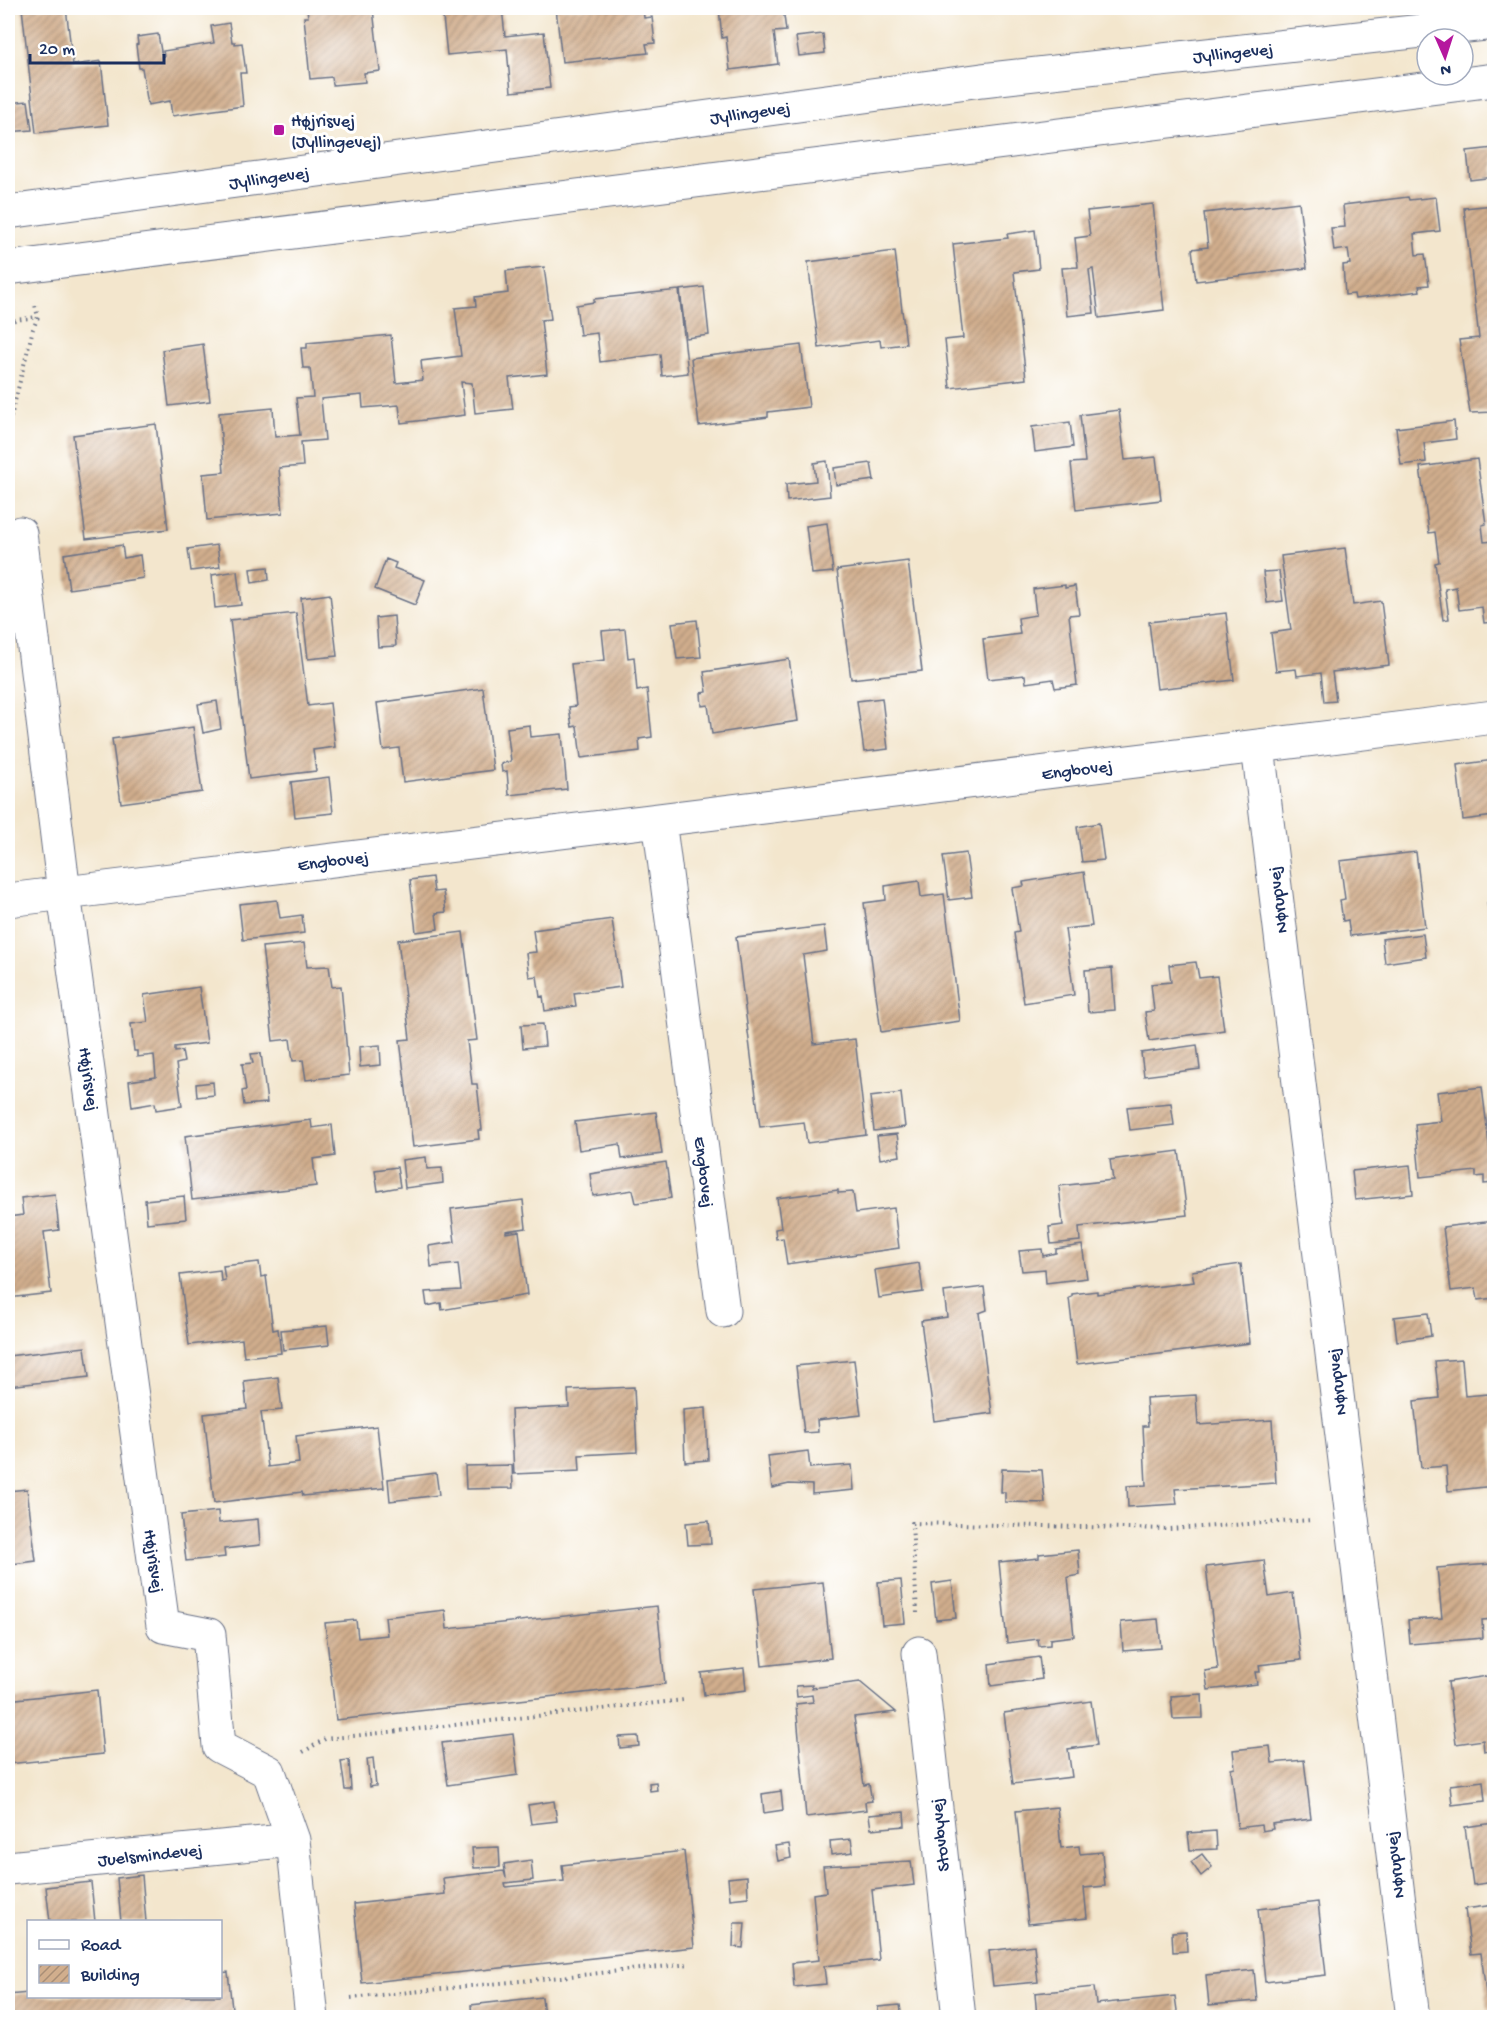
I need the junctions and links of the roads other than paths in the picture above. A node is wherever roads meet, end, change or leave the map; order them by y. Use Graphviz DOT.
graph roads {
  1 [pos="1494,23"];
  2 [pos="1494,80"];
  3 [pos="8,212"];
  4 [pos="17,267"];
  5 [pos="20,532"];
  6 [pos="1494,717"];
  7 [pos="1258,747"];
  8 [pos="659,820"];
  9 [pos="64,893"];
  10 [pos="8,900"];
  11 [pos="723,1311"];
  12 [pos="919,1653"];
  13 [pos="293,1840"];
  14 [pos="8,1868"];
  15 [pos="311,2010"];
  16 [pos="959,2018"];
  17 [pos="1413,2018"];
  1 -- 3 [label="street, Jyllingevej"];
  2 -- 4 [label="street"];
  5 -- 9 [label="street, Højrisvej"];
  6 -- 7 [label="street, Engbovej"];
  7 -- 8 [label="street, Engbovej"];
  7 -- 17 [label="street, Nørupvej"];
  8 -- 9 [label="street, Engbovej"];
  8 -- 11 [label="street, Engbovej"];
  9 -- 10 [label="street, Engbovej"];
  9 -- 13 [label="street, Højrisvej"];
  12 -- 16 [label="street, Stovbyvej"];
  13 -- 14 [label="street, Juelsmindevej"];
  13 -- 15 [label="street"];
}
